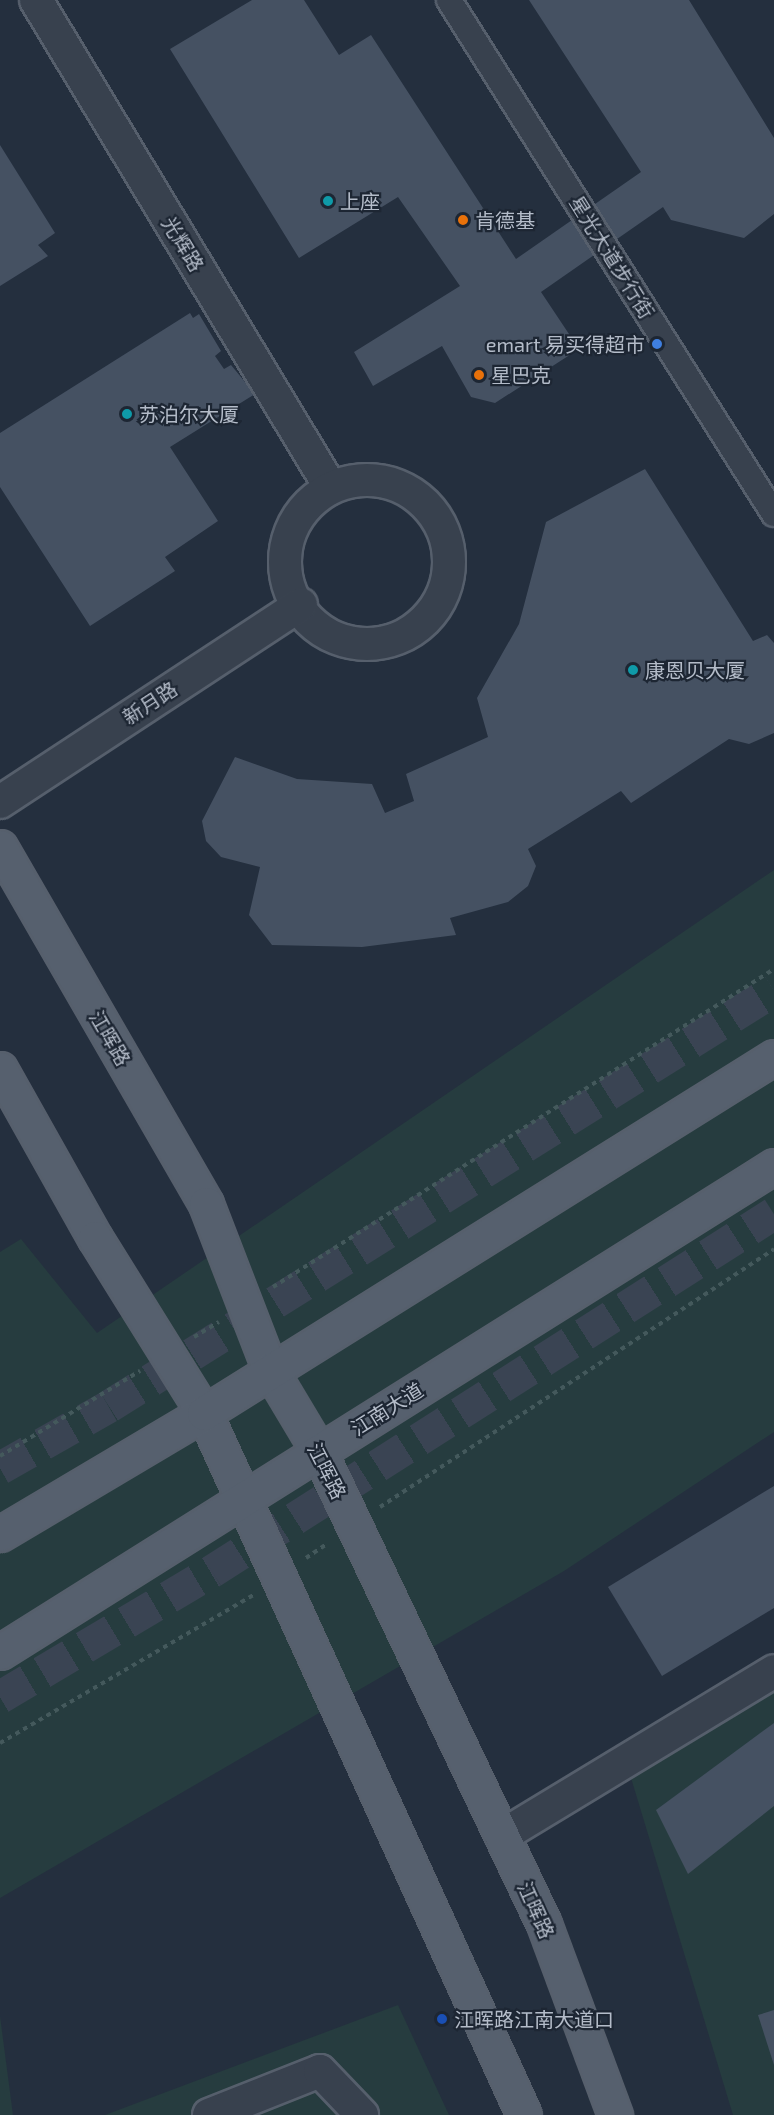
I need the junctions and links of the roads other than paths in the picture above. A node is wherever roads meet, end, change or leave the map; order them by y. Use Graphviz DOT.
graph roads {
  1 [pos="36,0"];
  2 [pos="449,0"];
  3 [pos="331,488"];
  4 [pos="774,514"];
  5 [pos="301,604"];
  6 [pos="0,802"];
  7 [pos="0,847"];
  8 [pos="774,1058"];
  9 [pos="0,1069"];
  10 [pos="774,1166"];
  11 [pos="270,1370"];
  12 [pos="204,1413"];
  13 [pos="319,1452"];
  14 [pos="242,1503"];
  15 [pos="0,1534"];
  16 [pos="0,1652"];
  17 [pos="774,1671"];
  18 [pos="502,1836"];
  19 [pos="209,2115"];
  20 [pos="362,2115"];
  21 [pos="524,2115"];
  22 [pos="615,2115"];
  1 -- 3 [label="street, 光辉路"];
  2 -- 4 [label="street, 星光大道步行街"];
  3 -- 5 [label="street"];
  3 -- 5 [label="street"];
  5 -- 6 [label="street, 新月路"];
  7 -- 11 [label="main road, 江晖路"];
  8 -- 11 [label="main road"];
  9 -- 12 [label="main road"];
  10 -- 13 [label="main road, 江南大道"];
  11 -- 12 [label="main road"];
  11 -- 13 [label="main road, 江晖路"];
  12 -- 14 [label="main road"];
  12 -- 15 [label="main road"];
  13 -- 14 [label="main road, 江南大道"];
  13 -- 18 [label="main road, 江晖路"];
  14 -- 16 [label="main road, 江南大道"];
  14 -- 21 [label="main road"];
  17 -- 18 [label="street"];
  18 -- 22 [label="main road, 江晖路"];
  19 -- 20 [label="street"];
}
